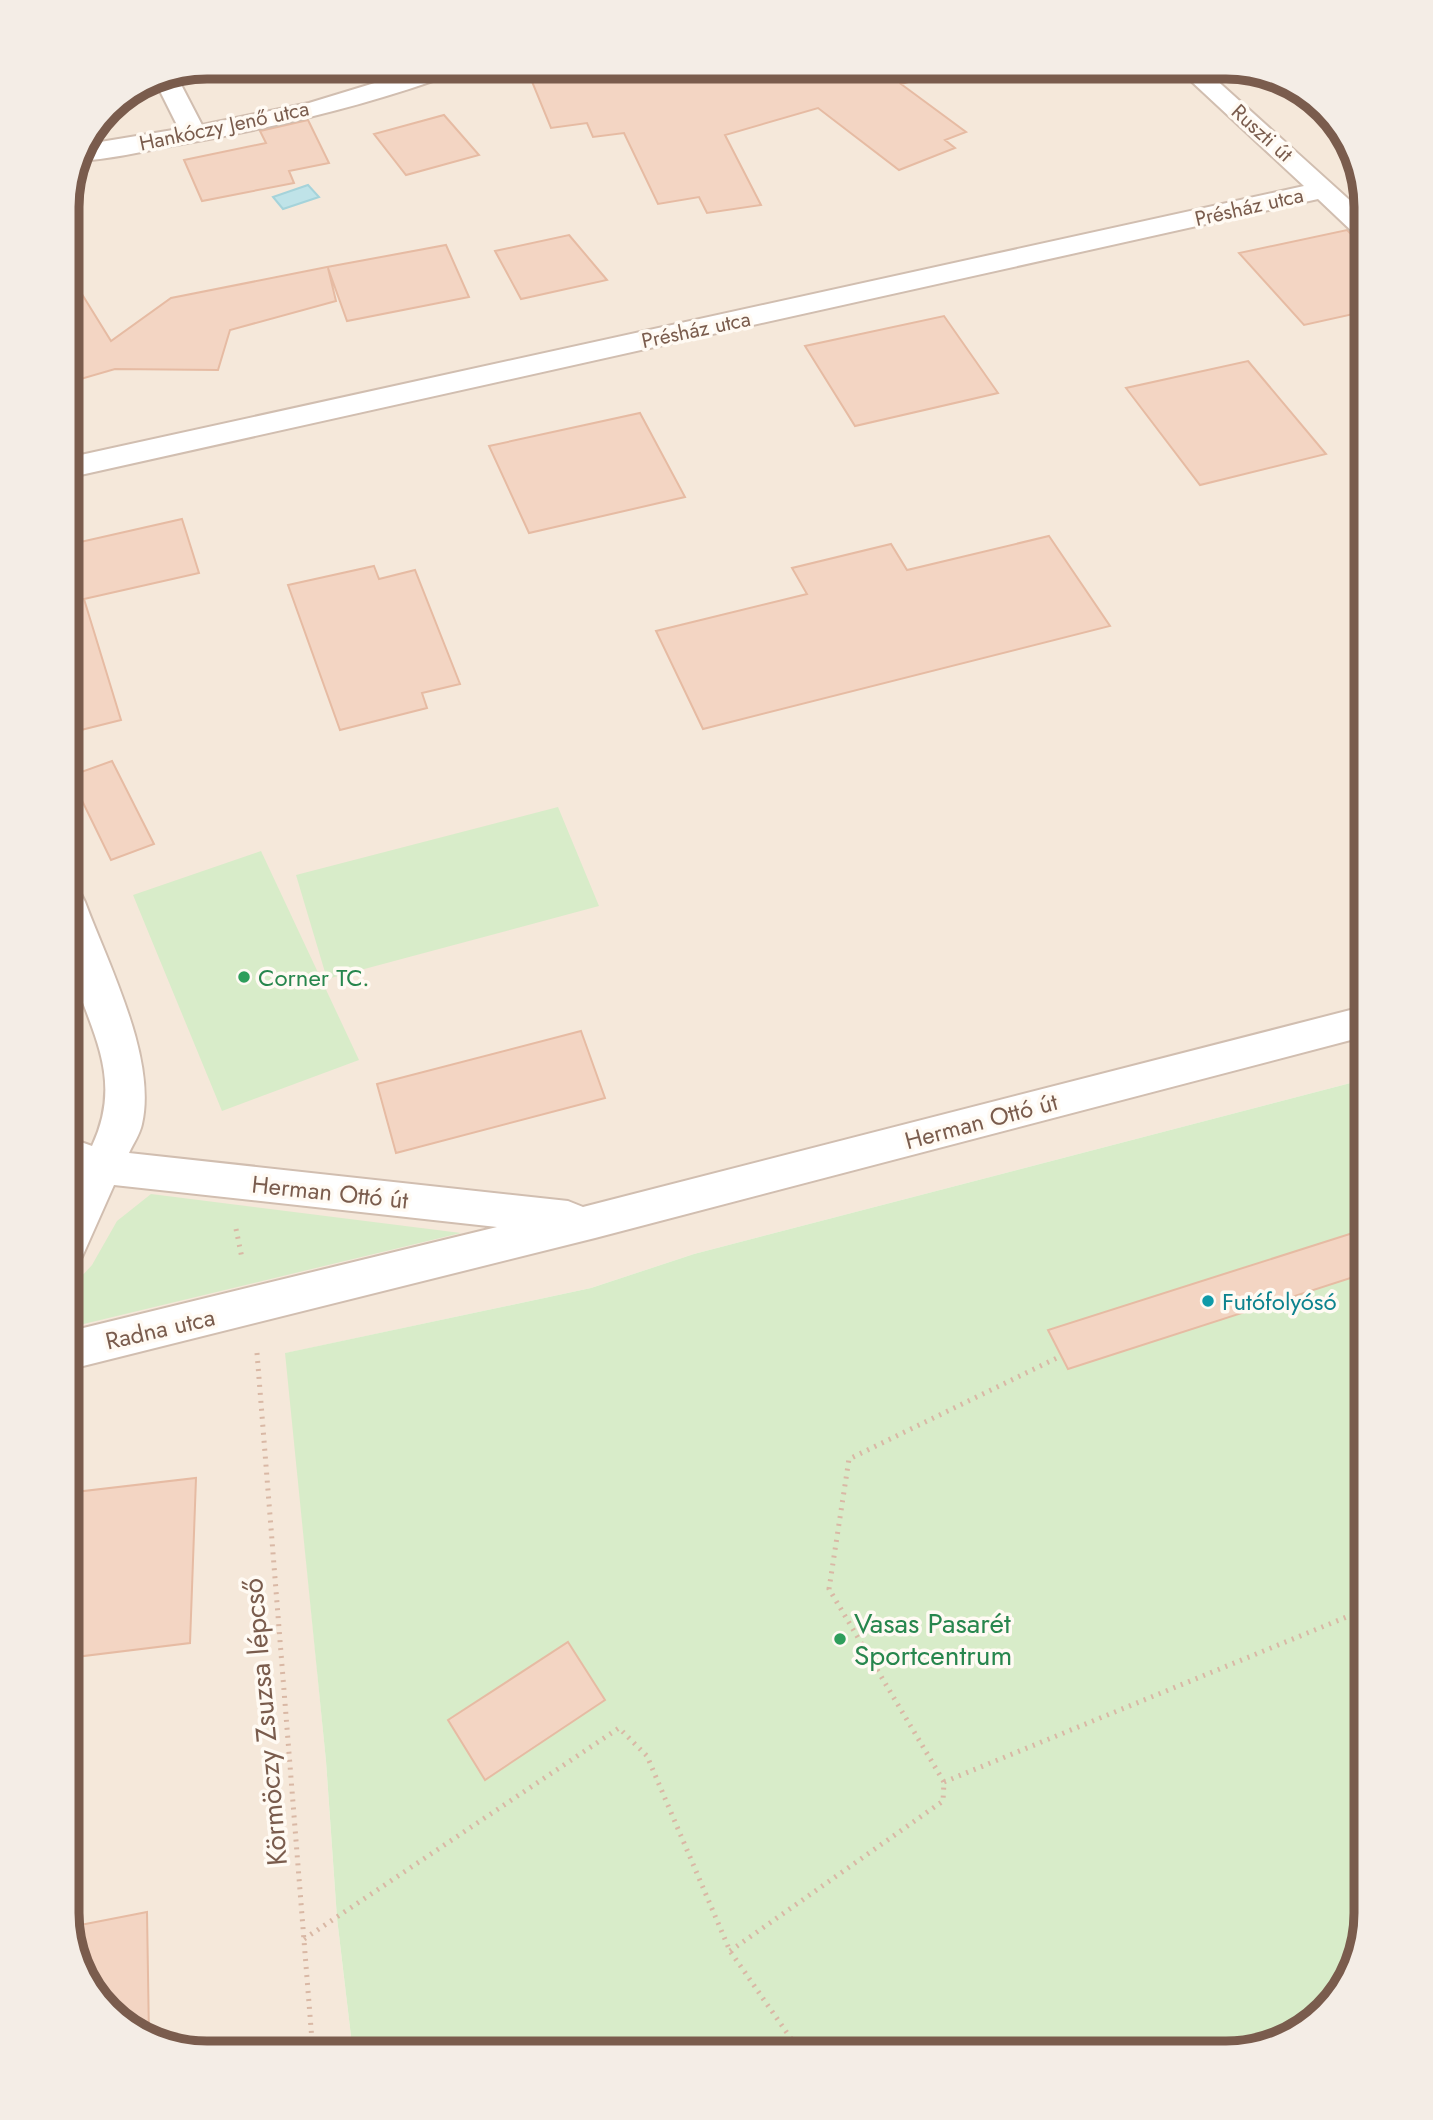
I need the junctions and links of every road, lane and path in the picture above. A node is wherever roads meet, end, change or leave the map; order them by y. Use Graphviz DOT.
graph roads {
  1 [pos="415,79"];
  2 [pos="1201,79"];
  3 [pos="169,85"];
  4 [pos="194,134"];
  5 [pos="91,152"];
  6 [pos="1324,190"];
  7 [pos="1354,217"];
  8 [pos="79,465"];
  9 [pos="79,935"];
  10 [pos="1354,1024"];
  11 [pos="84,1160"];
  12 [pos="226,1180"];
  13 [pos="79,1185"];
  14 [pos="595,1221"];
  15 [pos="253,1307"];
  16 [pos="79,1348"];
  17 [pos="1061,1356"];
  18 [pos="260,1388"];
  19 [pos="1354,1614"];
  20 [pos="944,1782"];
  21 [pos="304,1940"];
  22 [pos="730,1951"];
  23 [pos="312,2041"];
  24 [pos="793,2041"];
  1 -- 4 [label="street, Hankóczy Jenő utca"];
  2 -- 6 [label="street, Ruszti út"];
  3 -- 4 [label="street"];
  4 -- 5 [label="street, Hankóczy Jenő utca"];
  6 -- 7 [label="street, Ruszti út"];
  6 -- 8 [label="street, Présház utca"];
  9 -- 11 [label="street"];
  10 -- 14 [label="street, Herman Ottó út"];
  11 -- 12 [label="street, Herman Ottó út"];
  11 -- 13 [label="street"];
  12 -- 14 [label="street, Herman Ottó út"];
  12 -- 15 [label="path"];
  14 -- 15 [label="street, Herman Ottó út"];
  15 -- 16 [label="street, Radna utca"];
  17 -- 20 [label="path"];
  18 -- 21 [label="path, Körmöczy Zsuzsa lépcső"];
  19 -- 20 [label="path"];
  20 -- 22 [label="path"];
  21 -- 22 [label="path"];
  21 -- 23 [label="path, Körmöczy Zsuzsa lépcső"];
  22 -- 24 [label="path"];
}
